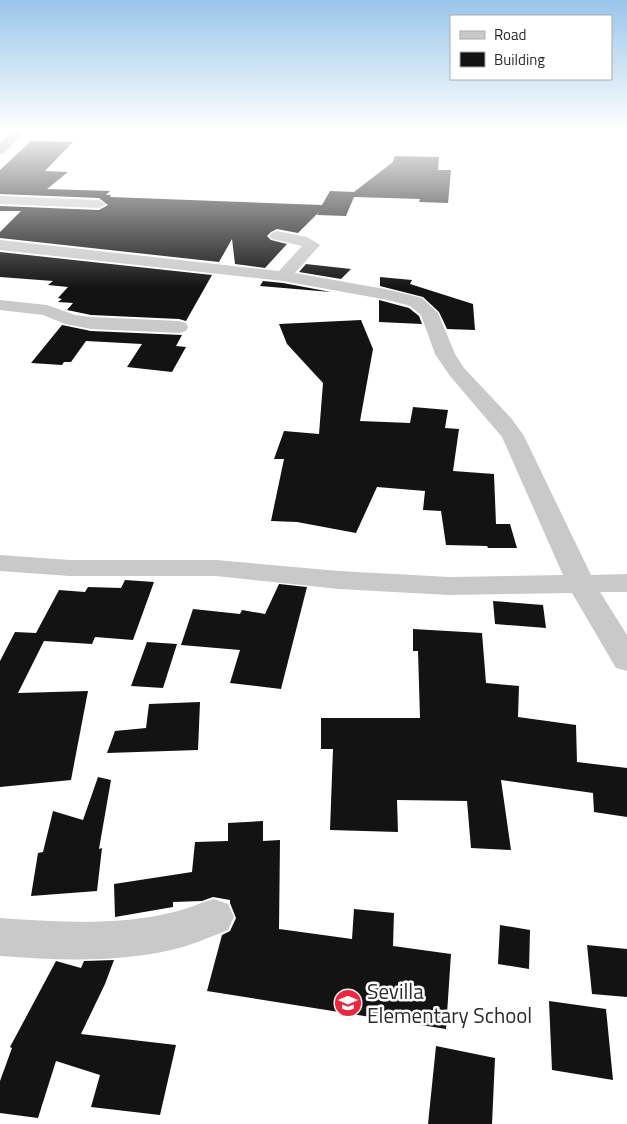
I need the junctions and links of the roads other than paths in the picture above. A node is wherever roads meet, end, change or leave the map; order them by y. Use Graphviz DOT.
graph roads {
  1 [pos="0,200"];
  2 [pos="99,204"];
  3 [pos="277,236"];
  4 [pos="0,245"];
  5 [pos="283,276"];
  6 [pos="0,305"];
  7 [pos="179,327"];
  8 [pos="0,563"];
  9 [pos="580,582"];
  10 [pos="627,582"];
  11 [pos="627,660"];
  12 [pos="214,916"];
  13 [pos="0,937"];
  1 -- 2 [label="street"];
  3 -- 5 [label="street"];
  4 -- 5 [label="street"];
  5 -- 9 [label="street"];
  6 -- 7 [label="street"];
  8 -- 9 [label="street"];
  9 -- 10 [label="street"];
  9 -- 11 [label="street"];
  12 -- 13 [label="street"];
}
